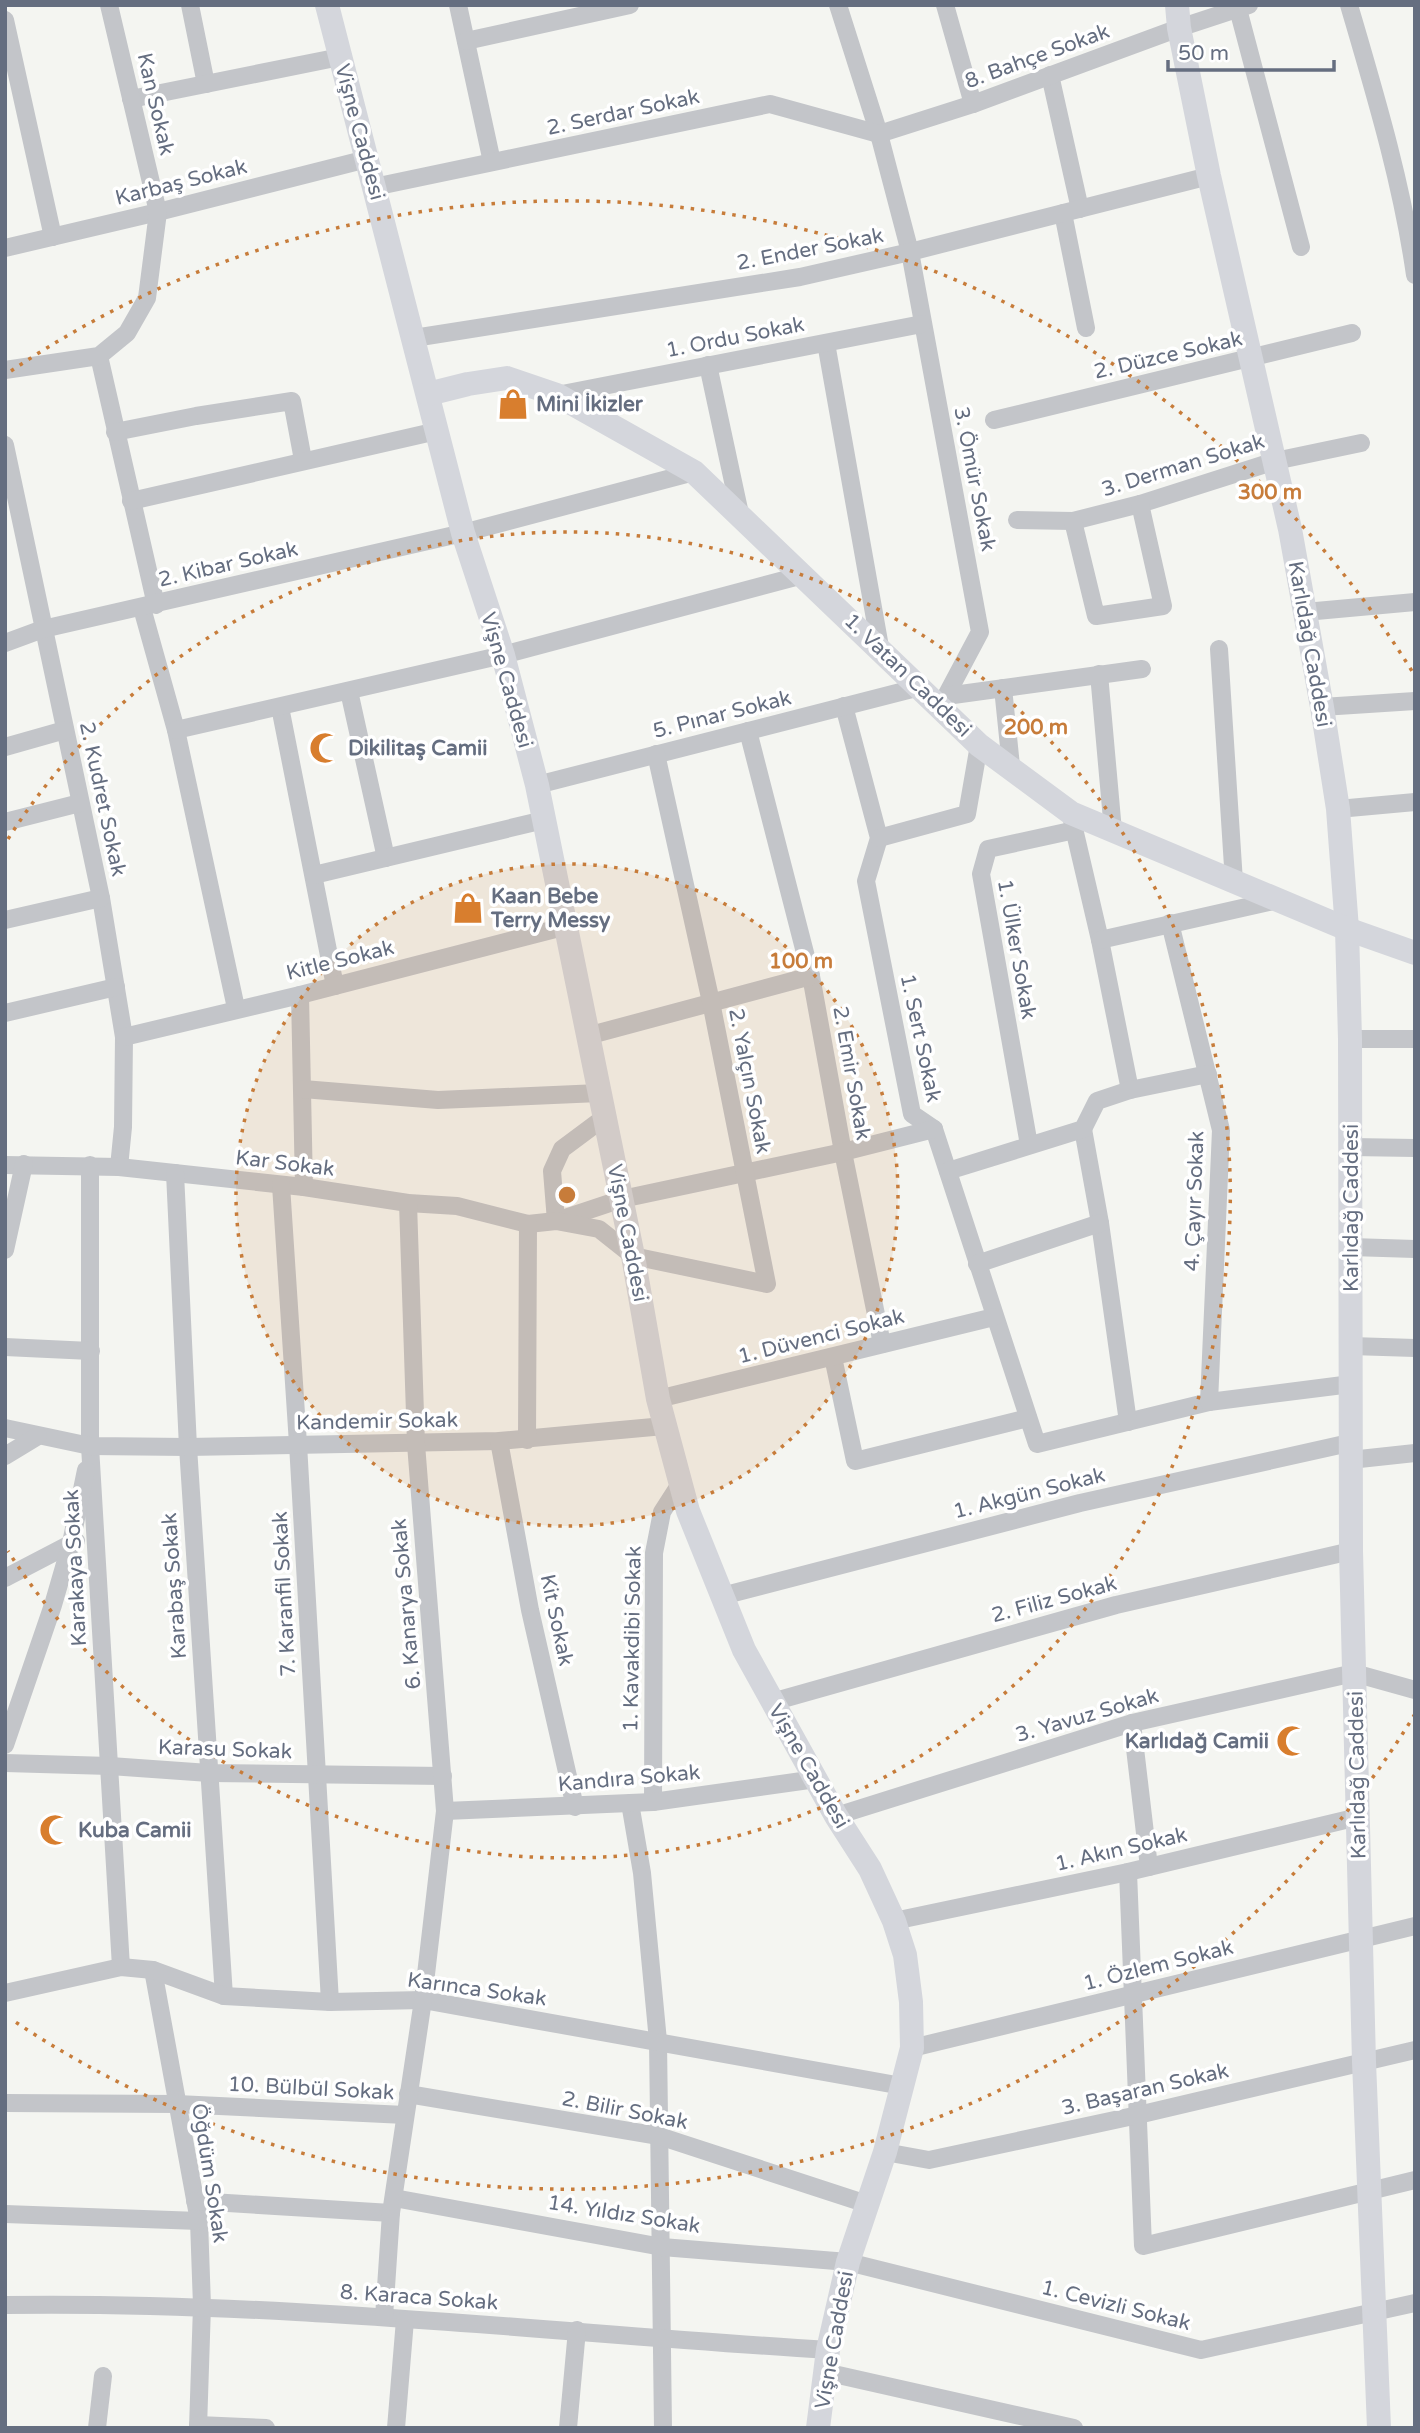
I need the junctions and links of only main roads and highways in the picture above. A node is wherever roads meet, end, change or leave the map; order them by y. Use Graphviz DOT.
graph roads {
  1 [pos="327,5"];
  2 [pos="1175,13"];
  3 [pos="428,394"];
  4 [pos="1347,929"];
  5 [pos="1415,953"];
  6 [pos="818,2428"];
  7 [pos="1379,2428"];
  1 -- 3 [label="main road, Vişne Caddesi"];
  2 -- 4 [label="main road, Karlıdağ Caddesi"];
  3 -- 4 [label="main road, 1. Vatan Caddesi"];
  3 -- 6 [label="main road, Vişne Caddesi"];
  4 -- 5 [label="main road, 1. Vatan Caddesi"];
  4 -- 7 [label="main road, Karlıdağ Caddesi"];
}
